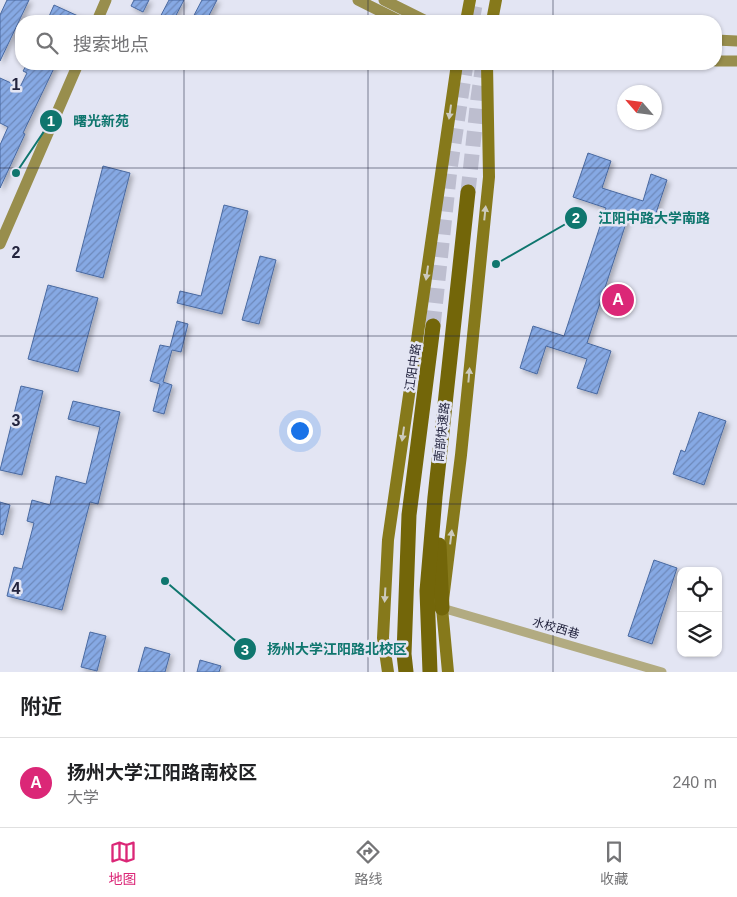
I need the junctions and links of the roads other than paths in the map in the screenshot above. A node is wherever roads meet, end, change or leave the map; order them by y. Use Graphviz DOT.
graph roads {
  1 [pos="106,0"];
  2 [pos="358,0"];
  3 [pos="384,0"];
  4 [pos="470,0"];
  5 [pos="496,0"];
  6 [pos="100,15"];
  7 [pos="388,15"];
  8 [pos="414,15"];
  9 [pos="467,15"];
  10 [pos="493,15"];
  11 [pos="722,40"];
  12 [pos="737,40"];
  13 [pos="722,61"];
  14 [pos="737,61"];
  15 [pos="75,70"];
  16 [pos="456,70"];
  17 [pos="487,70"];
  18 [pos="468,192"];
  19 [pos="0,244"];
  20 [pos="433,326"];
  21 [pos="451,349"];
  22 [pos="409,515"];
  23 [pos="442,608"];
  24 [pos="388,672"];
  25 [pos="398,672"];
  26 [pos="406,672"];
  27 [pos="430,672"];
  28 [pos="448,672"];
  29 [pos="662,672"];
  1 -- 6 [label="street"];
  2 -- 7 [label="street"];
  3 -- 8 [label="street"];
  4 -- 9 [label="main road"];
  5 -- 10 [label="main road"];
  11 -- 12 [label="street"];
  13 -- 14 [label="street"];
  15 -- 19 [label="street"];
  16 -- 24 [label="main road, 江阳中路, one-way"];
  23 -- 17 [label="main road, one-way"];
  18 -- 21 [label="highway, 南部快速路"];
  20 -- 22 [label="highway, 南部快速路"];
  21 -- 23 [label="highway"];
  21 -- 27 [label="highway, 南部快速路"];
  22 -- 25 [label="highway"];
  22 -- 26 [label="highway, 南部快速路"];
  23 -- 28 [label="main road"];
  23 -- 29 [label="street, 水校西巷"];
}
